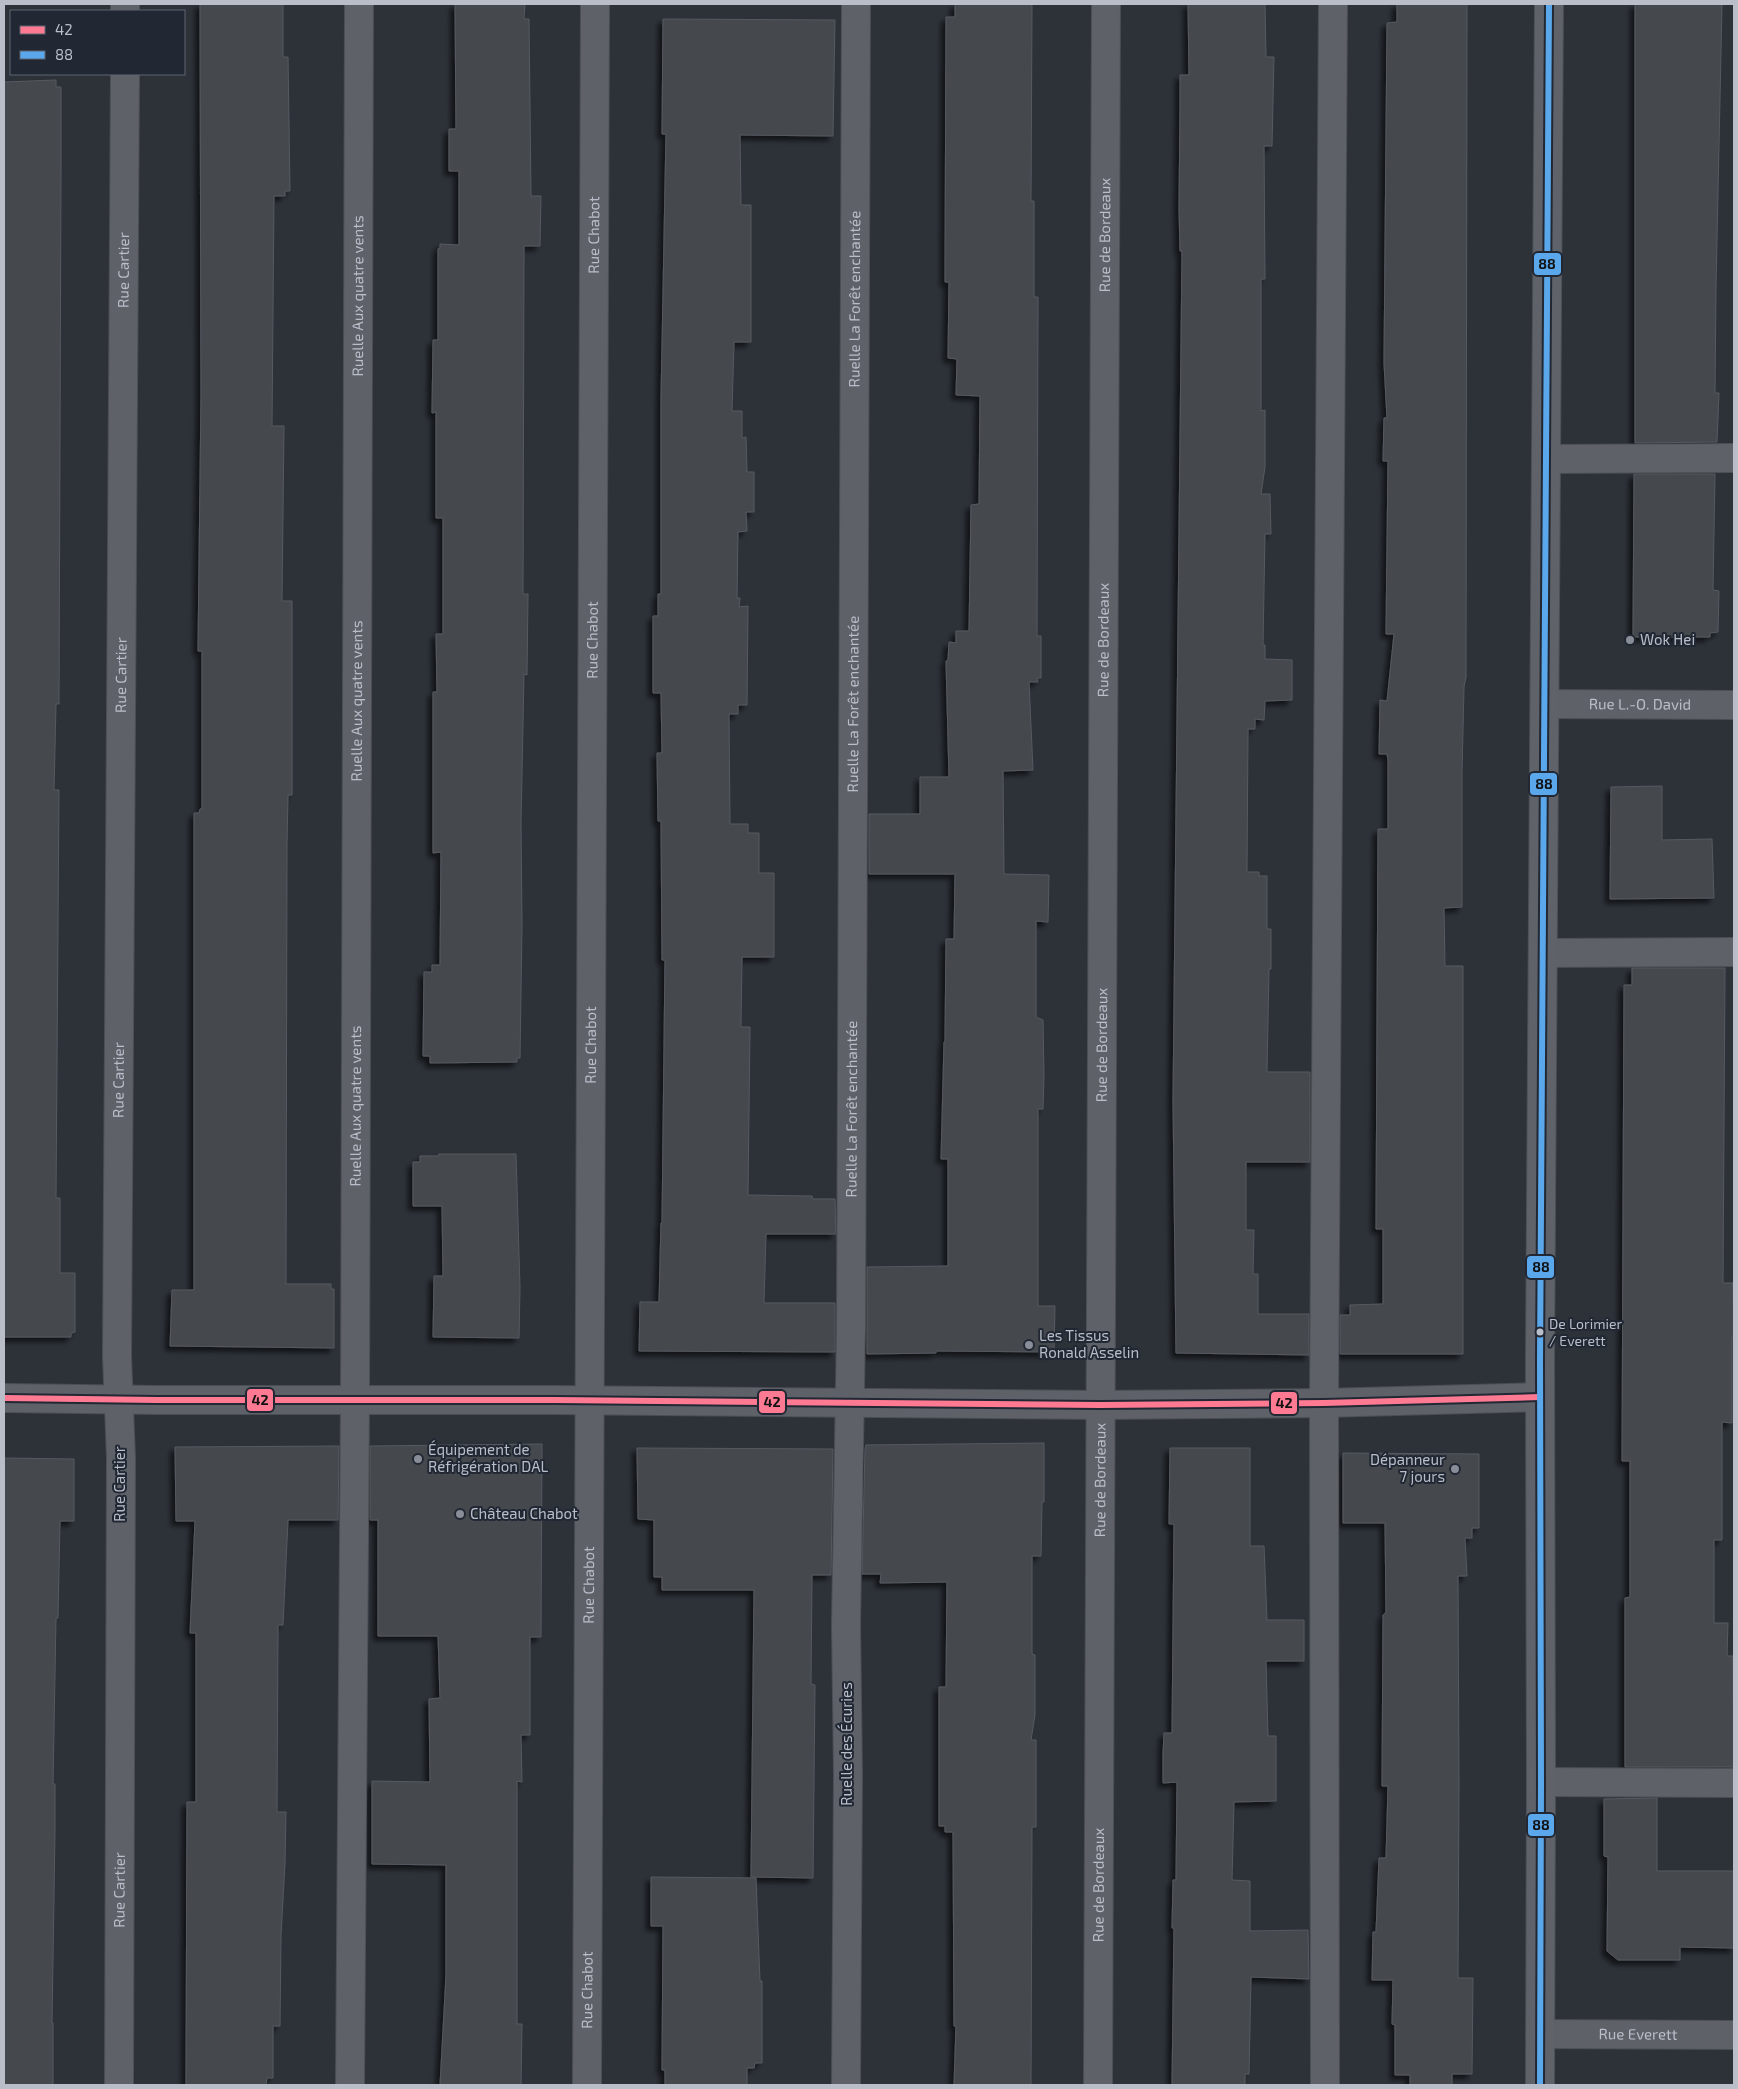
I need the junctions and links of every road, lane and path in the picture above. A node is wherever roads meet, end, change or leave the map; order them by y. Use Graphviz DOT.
graph roads {
  1 [pos="359,4"];
  2 [pos="594,4"];
  3 [pos="856,4"];
  4 [pos="1106,4"];
  5 [pos="1333,4"];
  6 [pos="1549,4"];
  7 [pos="125,75"];
  8 [pos="1734,458"];
  9 [pos="1546,459"];
  10 [pos="1545,704"];
  11 [pos="1734,705"];
  12 [pos="1734,952"];
  13 [pos="1542,953"];
  14 [pos="1540,1397"];
  15 [pos="4,1398"];
  16 [pos="118,1400"];
  17 [pos="355,1400"];
  18 [pos="588,1400"];
  19 [pos="848,1403"];
  20 [pos="1324,1403"];
  21 [pos="1100,1405"];
  22 [pos="1541,1782"];
  23 [pos="1734,1783"];
  24 [pos="1540,2034"];
  25 [pos="1734,2035"];
  26 [pos="119,2085"];
  27 [pos="350,2085"];
  28 [pos="587,2085"];
  29 [pos="846,2085"];
  30 [pos="1098,2085"];
  31 [pos="1325,2085"];
  32 [pos="1540,2085"];
  1 -- 17 [label="street, Ruelle Aux quatre vents"];
  2 -- 18 [label="street, Rue Chabot"];
  3 -- 19 [label="street, Ruelle La Forêt enchantée"];
  4 -- 21 [label="street, Rue de Bordeaux"];
  5 -- 20 [label="street"];
  6 -- 9 [label="main road"];
  7 -- 16 [label="street, Rue Cartier"];
  8 -- 9 [label="street"];
  9 -- 10 [label="main road"];
  10 -- 11 [label="street, Rue L.-O. David"];
  10 -- 13 [label="main road"];
  12 -- 13 [label="street"];
  13 -- 14 [label="main road"];
  14 -- 20 [label="street"];
  14 -- 22 [label="main road"];
  15 -- 16 [label="street"];
  16 -- 17 [label="street"];
  16 -- 26 [label="street, Rue Cartier"];
  17 -- 18 [label="street"];
  17 -- 27 [label="street, Ruelle Aux quatre vents"];
  18 -- 19 [label="street"];
  18 -- 28 [label="street, Rue Chabot"];
  19 -- 21 [label="street"];
  19 -- 29 [label="street, Ruelle des Écuries"];
  20 -- 21 [label="street"];
  20 -- 31 [label="street"];
  21 -- 30 [label="street, Rue de Bordeaux"];
  22 -- 23 [label="street"];
  22 -- 24 [label="main road"];
  24 -- 25 [label="street, Rue Everett"];
  24 -- 32 [label="main road"];
}
